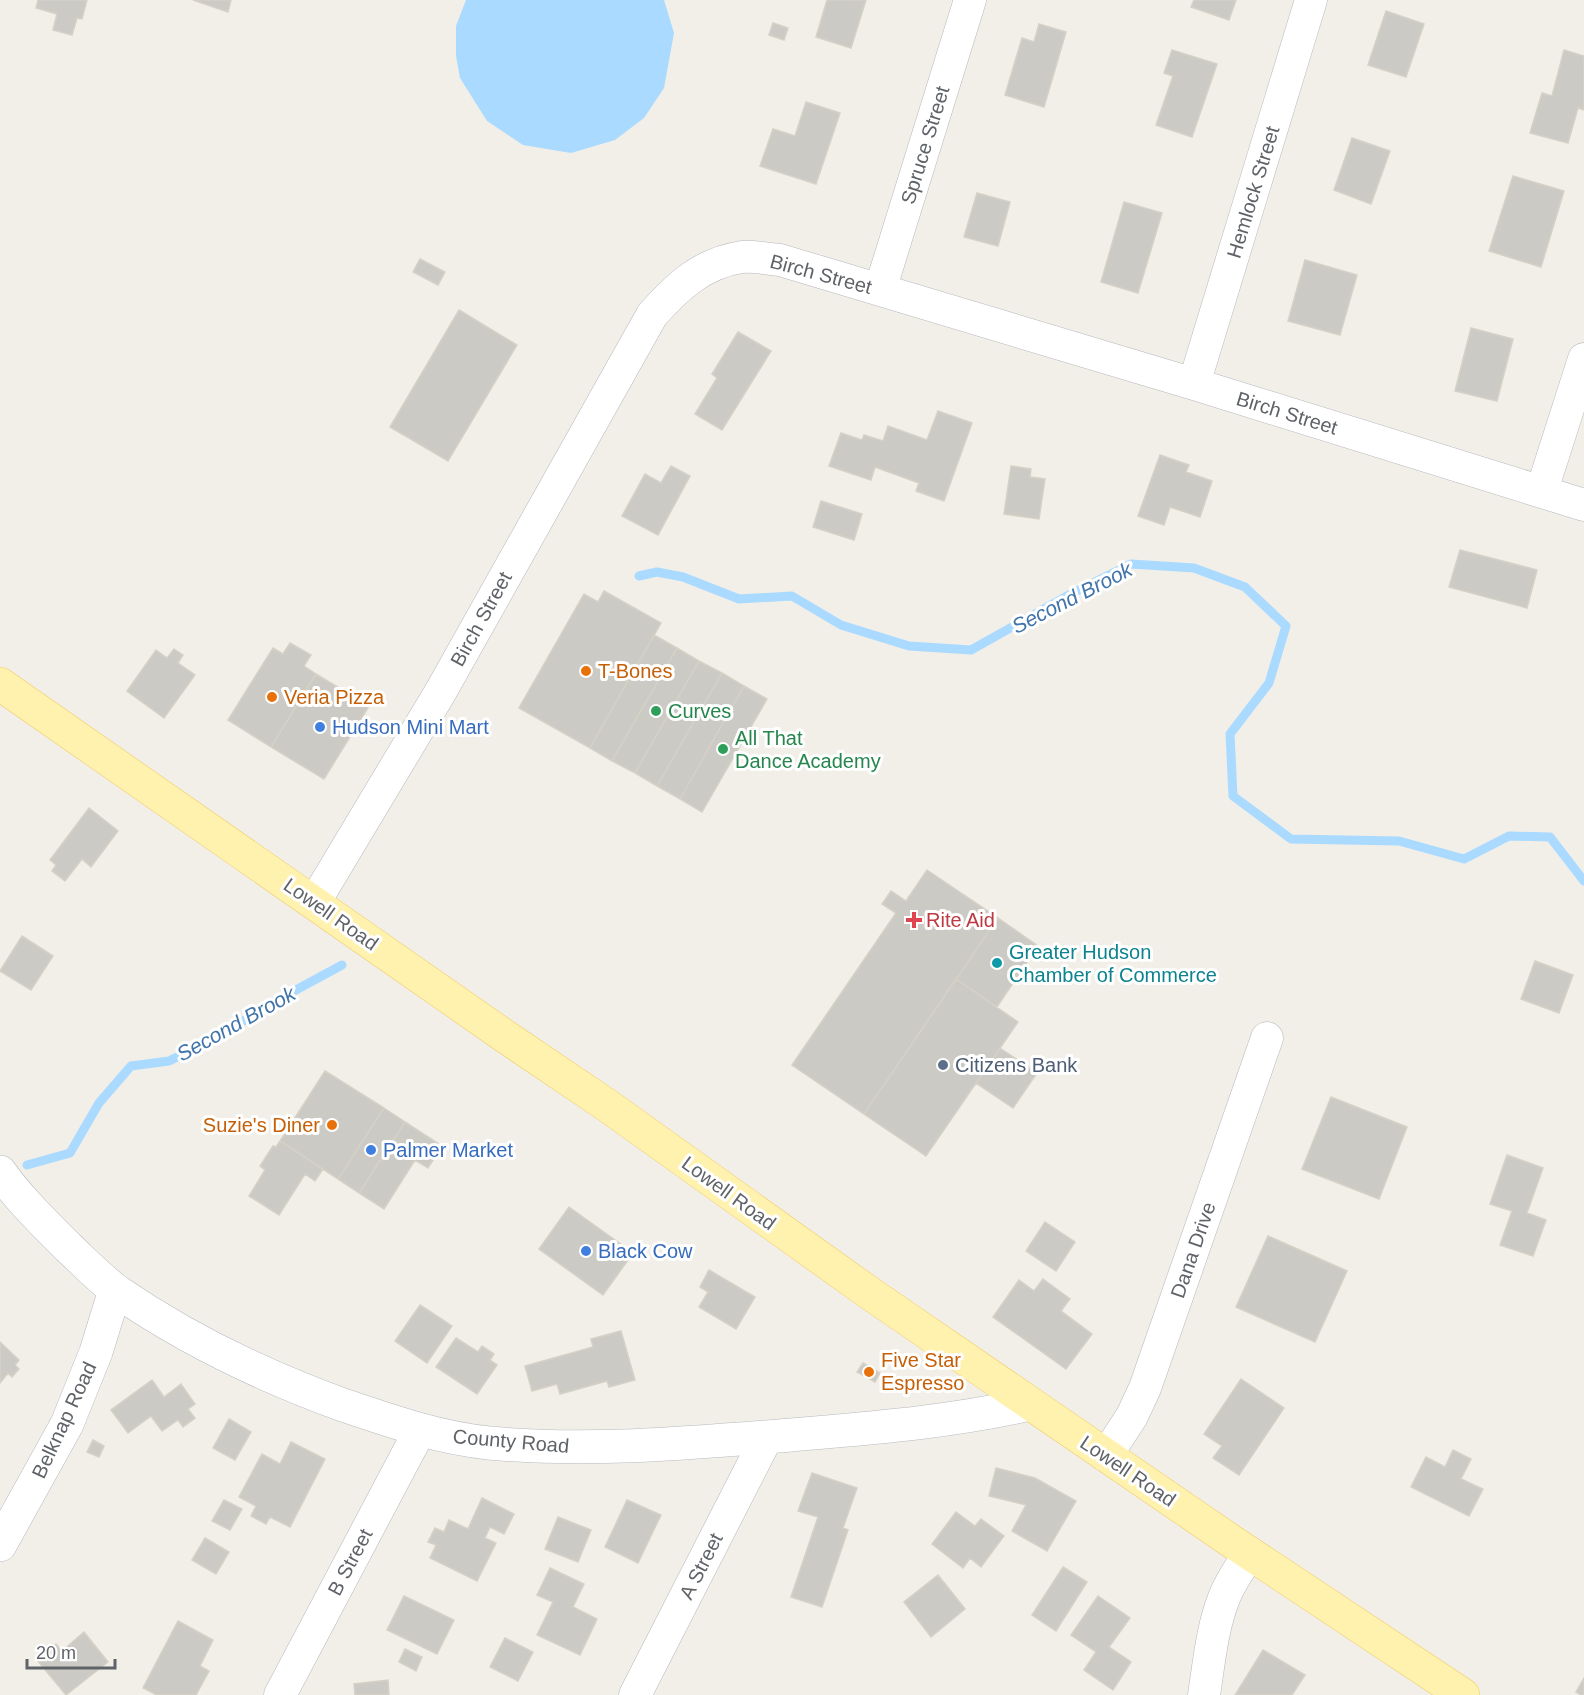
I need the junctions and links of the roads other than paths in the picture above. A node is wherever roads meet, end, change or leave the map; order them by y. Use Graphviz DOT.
graph roads {
  1 [pos="970,0"];
  2 [pos="1311,0"];
  3 [pos="880,290"];
  4 [pos="1584,359"];
  5 [pos="1194,384"];
  6 [pos="1542,490"];
  7 [pos="1584,505"];
  8 [pos="0,684"];
  9 [pos="314,903"];
  10 [pos="1267,1038"];
  11 [pos="0,1172"];
  12 [pos="115,1290"];
  13 [pos="1030,1404"];
  14 [pos="420,1430"];
  15 [pos="767,1437"];
  16 [pos="1106,1456"];
  17 [pos="0,1545"];
  18 [pos="1250,1553"];
  19 [pos="280,1695"];
  20 [pos="635,1695"];
  21 [pos="1204,1695"];
  22 [pos="1463,1695"];
  1 -- 3 [label="street, Spruce Street"];
  2 -- 5 [label="street, Hemlock Street"];
  3 -- 5 [label="street, Birch Street"];
  3 -- 9 [label="street, Birch Street"];
  4 -- 6 [label="street"];
  5 -- 6 [label="street, Birch Street"];
  6 -- 7 [label="street, Birch Street"];
  8 -- 9 [label="main road, Lowell Road"];
  9 -- 13 [label="main road, Lowell Road"];
  10 -- 16 [label="street, Dana Drive"];
  11 -- 12 [label="street, County Road"];
  12 -- 14 [label="street, County Road"];
  12 -- 17 [label="street, Belknap Road"];
  13 -- 15 [label="street, County Road"];
  13 -- 16 [label="main road, Lowell Road"];
  14 -- 15 [label="street, County Road"];
  14 -- 19 [label="street, B Street"];
  15 -- 20 [label="street, A Street"];
  16 -- 18 [label="main road, Lowell Road"];
  18 -- 21 [label="street"];
  18 -- 22 [label="main road, Lowell Road"];
}
